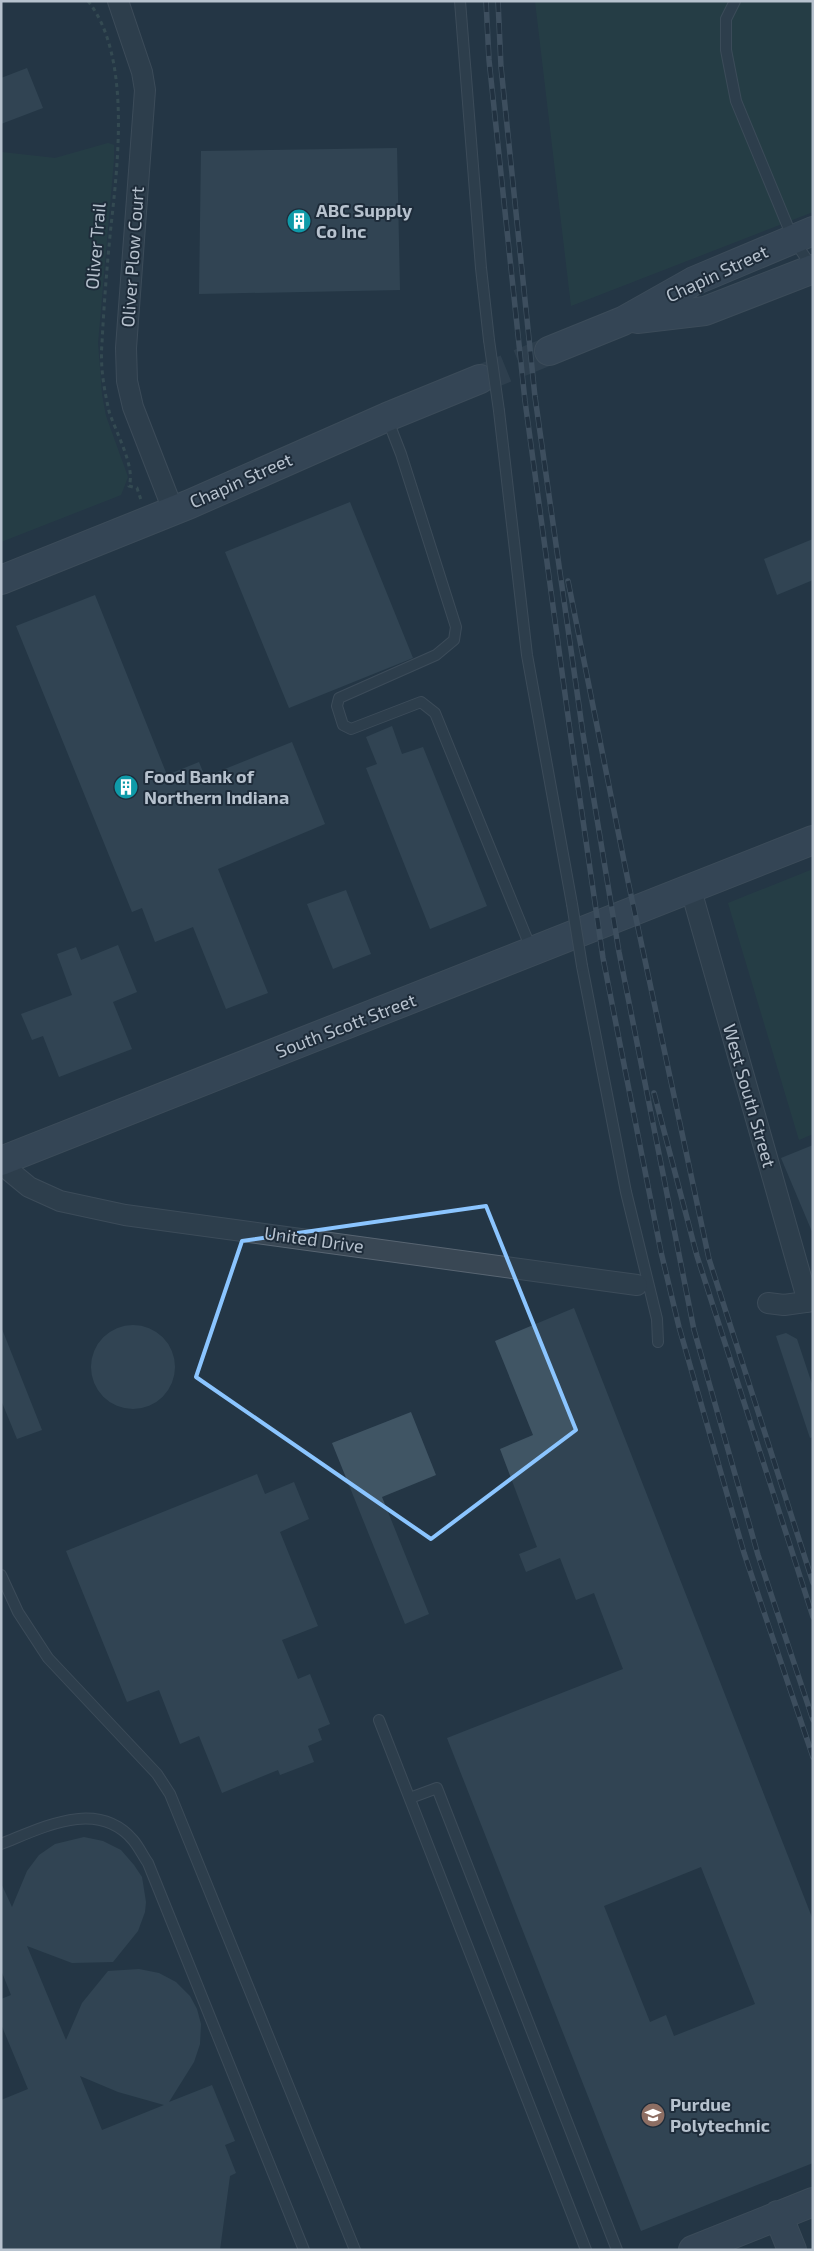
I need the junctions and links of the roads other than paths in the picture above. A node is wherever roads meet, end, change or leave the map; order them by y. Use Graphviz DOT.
graph roads {
  1 [pos="118,1"];
  2 [pos="460,1"];
  3 [pos="735,1"];
  4 [pos="803,235"];
  5 [pos="813,269"];
  6 [pos="623,321"];
  7 [pos="549,351"];
  8 [pos="480,379"];
  9 [pos="387,417"];
  10 [pos="173,510"];
  11 [pos="1,580"];
  12 [pos="813,840"];
  13 [pos="691,890"];
  14 [pos="532,952"];
  15 [pos="1,1163"];
  16 [pos="637,1285"];
  17 [pos="810,1302"];
  18 [pos="768,1303"];
  19 [pos="658,1342"];
  20 [pos="1,1575"];
  21 [pos="379,1720"];
  22 [pos="410,1798"];
  23 [pos="1,1844"];
  24 [pos="813,2202"];
  25 [pos="778,2215"];
  26 [pos="304,2250"];
  27 [pos="355,2250"];
  28 [pos="586,2250"];
  29 [pos="617,2250"];
  30 [pos="693,2250"];
  31 [pos="792,2250"];
  1 -- 10 [label="street, Oliver Plow Court"];
  2 -- 19 [label="lane, bridge"];
  3 -- 4 [label="lane"];
  4 -- 5 [label="lane"];
  4 -- 6 [label="street, Chapin Street"];
  5 -- 6 [label="street, Chapin Street"];
  6 -- 7 [label="street, Chapin Street"];
  8 -- 9 [label="street, Chapin Street"];
  9 -- 10 [label="street, Chapin Street"];
  9 -- 14 [label="lane"];
  10 -- 11 [label="street, Chapin Street"];
  12 -- 13 [label="street, South Scott Street"];
  13 -- 14 [label="street, South Scott Street"];
  13 -- 17 [label="street, West South Street"];
  14 -- 15 [label="street, South Scott Street"];
  15 -- 16 [label="street, United Drive"];
  17 -- 18 [label="street"];
  20 -- 27 [label="lane"];
  21 -- 22 [label="lane"];
  22 -- 28 [label="lane"];
  22 -- 29 [label="lane"];
  23 -- 26 [label="lane"];
  24 -- 25 [label="street"];
  25 -- 30 [label="street"];
  25 -- 31 [label="street"];
}
